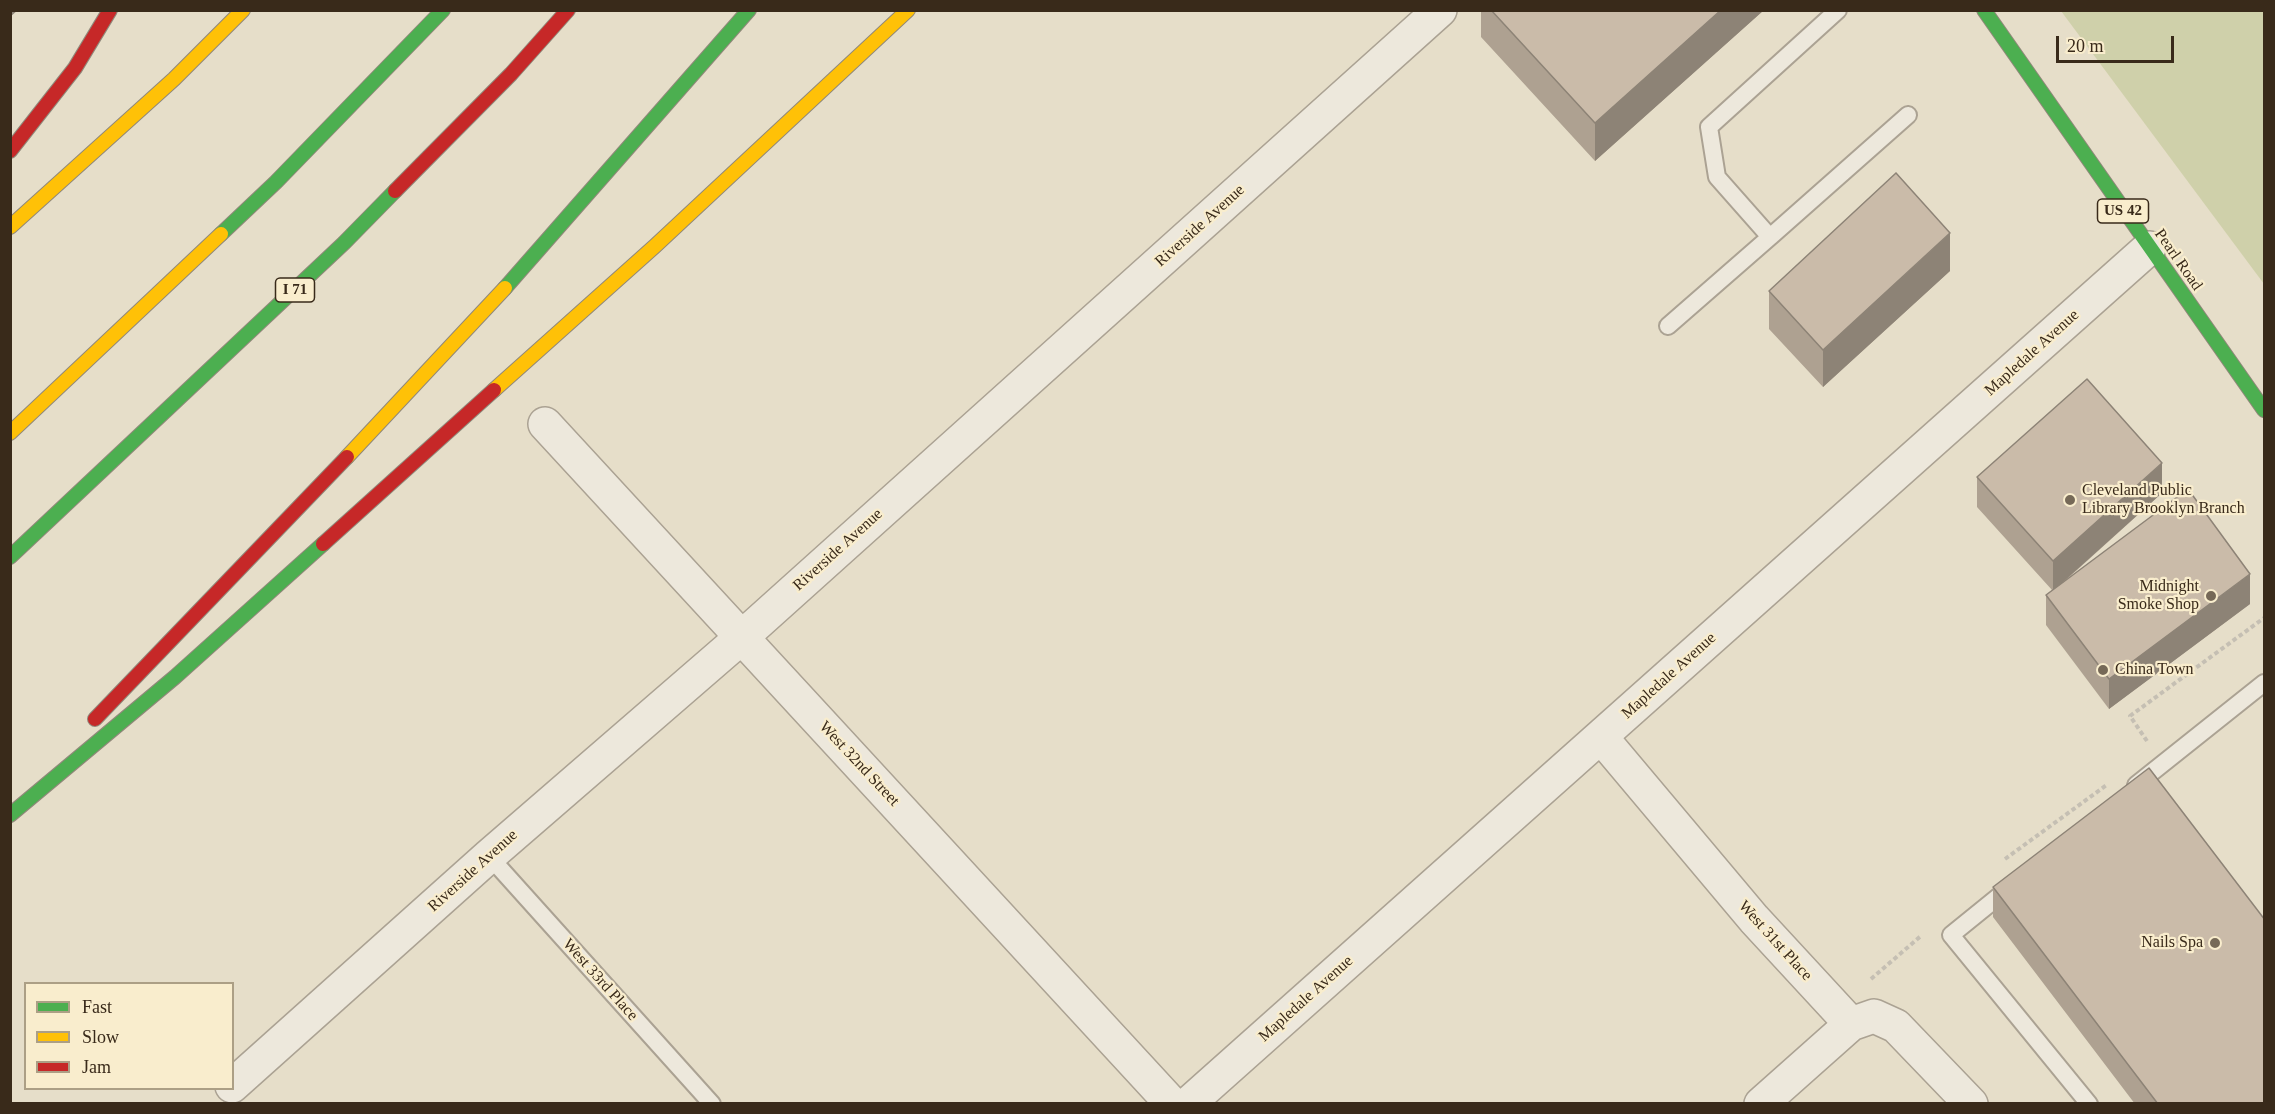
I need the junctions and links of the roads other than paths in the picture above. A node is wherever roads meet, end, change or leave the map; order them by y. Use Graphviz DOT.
graph roads {
  1 [pos="110,10"];
  2 [pos="243,10"];
  3 [pos="443,10"];
  4 [pos="568,10"];
  5 [pos="749,10"];
  6 [pos="908,10"];
  7 [pos="1440,10"];
  8 [pos="1838,10"];
  9 [pos="1984,10"];
  10 [pos="1908,115"];
  11 [pos="10,151"];
  12 [pos="10,227"];
  13 [pos="1770,237"];
  14 [pos="2149,248"];
  15 [pos="1668,326"];
  16 [pos="2265,410"];
  17 [pos="545,424"];
  18 [pos="10,433"];
  19 [pos="10,558"];
  20 [pos="742,637"];
  21 [pos="2265,683"];
  22 [pos="84,731"];
  23 [pos="1601,737"];
  24 [pos="68,748"];
  25 [pos="2123,796"];
  26 [pos="10,807"];
  27 [pos="10,815"];
  28 [pos="489,856"];
  29 [pos="2023,876"];
  30 [pos="1851,1024"];
  31 [pos="234,1084"];
  32 [pos="228,1090"];
  33 [pos="213,1104"];
  34 [pos="712,1104"];
  35 [pos="1172,1104"];
  36 [pos="1188,1104"];
  37 [pos="1761,1104"];
  38 [pos="1971,1104"];
  39 [pos="2090,1104"];
  1 -- 11 [label="main road"];
  2 -- 12 [label="main road"];
  3 -- 18 [label="main road"];
  4 -- 19 [label="main road, I 71"];
  5 -- 22 [label="main road"];
  6 -- 27 [label="main road"];
  7 -- 20 [label="street, Riverside Avenue"];
  8 -- 13 [label="lane"];
  9 -- 14 [label="main road, Pearl Road / US 42"];
  10 -- 13 [label="lane"];
  13 -- 15 [label="lane"];
  14 -- 16 [label="main road, Pearl Road / US 42"];
  14 -- 23 [label="street, Mapledale Avenue"];
  17 -- 20 [label="street, West 32nd Street"];
  20 -- 28 [label="street, Riverside Avenue"];
  20 -- 35 [label="street, West 32nd Street"];
  21 -- 25 [label="lane"];
  23 -- 30 [label="street, West 31st Place"];
  23 -- 36 [label="street, Mapledale Avenue"];
  24 -- 26 [label="main road"];
  28 -- 31 [label="street, Riverside Avenue"];
  28 -- 34 [label="lane, West 33rd Place"];
  29 -- 39 [label="lane"];
  30 -- 37 [label="street"];
  30 -- 38 [label="street"];
  32 -- 33 [label="street, Riverside Avenue"];
}
